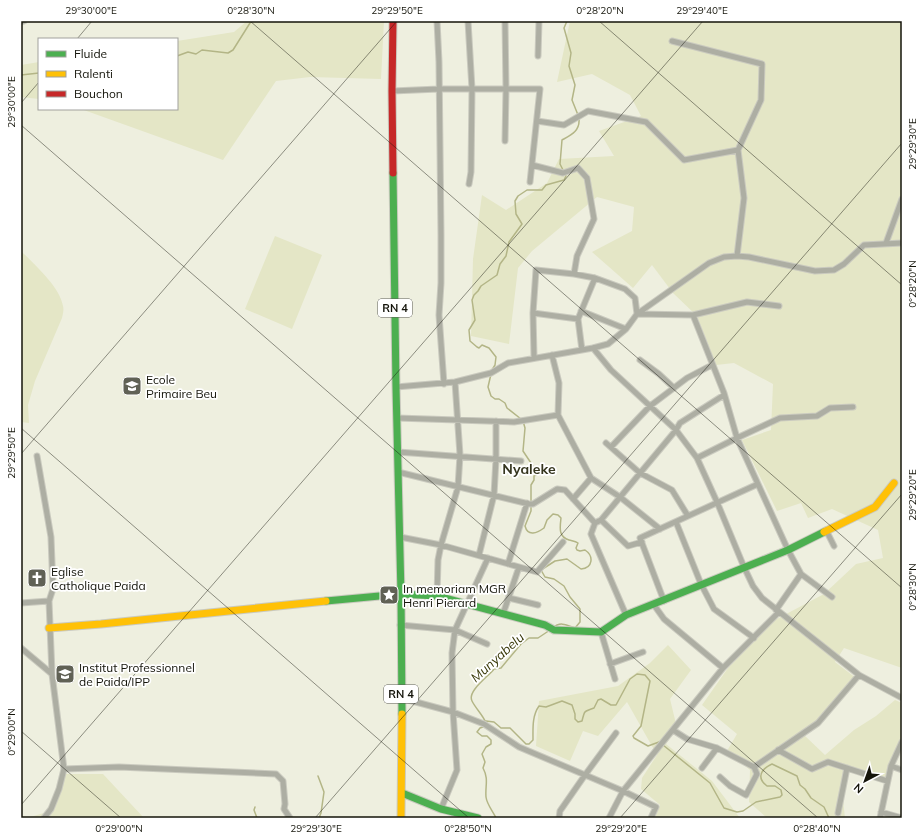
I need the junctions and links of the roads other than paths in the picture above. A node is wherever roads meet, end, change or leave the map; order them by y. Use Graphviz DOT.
graph roads {
  1 [pos="24,21"];
  2 [pos="393,21"];
  3 [pos="437,21"];
  4 [pos="468,21"];
  5 [pos="505,21"];
  6 [pos="539,21"];
  7 [pos="21,22"];
  8 [pos="672,41"];
  9 [pos="538,56"];
  10 [pos="439,89"];
  11 [pos="506,89"];
  12 [pos="472,90"];
  13 [pos="392,92"];
  14 [pos="537,121"];
  15 [pos="505,141"];
  16 [pos="738,150"];
  17 [pos="532,165"];
  18 [pos="530,182"];
  19 [pos="469,184"];
  20 [pos="902,199"];
  21 [pos="886,243"];
  22 [pos="902,243"];
  23 [pos="736,256"];
  24 [pos="574,274"];
  25 [pos="595,278"];
  26 [pos="779,306"];
  27 [pos="581,312"];
  28 [pos="533,313"];
  29 [pos="637,314"];
  30 [pos="693,315"];
  31 [pos="578,319"];
  32 [pos="626,329"];
  33 [pos="593,348"];
  34 [pos="582,350"];
  35 [pos="552,355"];
  36 [pos="534,357"];
  37 [pos="640,360"];
  38 [pos="712,365"];
  39 [pos="455,382"];
  40 [pos="444,384"];
  41 [pos="396,386"];
  42 [pos="674,388"];
  43 [pos="724,394"];
  44 [pos="650,406"];
  45 [pos="853,407"];
  46 [pos="558,415"];
  47 [pos="397,418"];
  48 [pos="458,421"];
  49 [pos="496,422"];
  50 [pos="676,430"];
  51 [pos="737,438"];
  52 [pos="606,443"];
  53 [pos="611,447"];
  54 [pos="398,452"];
  55 [pos="38,456"];
  56 [pos="460,456"];
  57 [pos="697,458"];
  58 [pos="496,459"];
  59 [pos="521,461"];
  60 [pos="398,472"];
  61 [pos="640,473"];
  62 [pos="591,478"];
  63 [pos="894,482"];
  64 [pos="758,484"];
  65 [pos="458,487"];
  66 [pos="494,495"];
  67 [pos="620,497"];
  68 [pos="574,499"];
  69 [pos="717,502"];
  70 [pos="530,504"];
  71 [pos="688,516"];
  72 [pos="601,520"];
  73 [pos="676,522"];
  74 [pos="595,523"];
  75 [pos="660,529"];
  76 [pos="826,530"];
  77 [pos="399,537"];
  78 [pos="563,542"];
  79 [pos="642,542"];
  80 [pos="441,545"];
  81 [pos="834,546"];
  82 [pos="788,550"];
  83 [pos="479,555"];
  84 [pos="488,558"];
  85 [pos="508,564"];
  86 [pos="519,567"];
  87 [pos="744,567"];
  88 [pos="801,574"];
  89 [pos="701,584"];
  90 [pos="401,594"];
  91 [pos="437,596"];
  92 [pos="832,597"];
  93 [pos="509,598"];
  94 [pos="49,601"];
  95 [pos="664,601"];
  96 [pos="21,603"];
  97 [pos="467,604"];
  98 [pos="538,605"];
  99 [pos="654,605"];
  100 [pos="777,611"];
  101 [pos="504,614"];
  102 [pos="626,615"];
  103 [pos="400,625"];
  104 [pos="49,628"];
  105 [pos="455,630"];
  106 [pos="600,632"];
  107 [pos="754,638"];
  108 [pos="488,644"];
  109 [pos="21,648"];
  110 [pos="643,652"];
  111 [pos="610,664"];
  112 [pos="723,668"];
  113 [pos="52,674"];
  114 [pos="859,675"];
  115 [pos="615,679"];
  116 [pos="401,698"];
  117 [pos="902,698"];
  118 [pos="453,712"];
  119 [pos="673,730"];
  120 [pos="616,733"];
  121 [pos="902,742"];
  122 [pos="717,748"];
  123 [pos="778,750"];
  124 [pos="890,766"];
  125 [pos="754,767"];
  126 [pos="702,768"];
  127 [pos="847,768"];
  128 [pos="64,769"];
  129 [pos="902,770"];
  130 [pos="585,775"];
  131 [pos="720,778"];
  132 [pos="887,781"];
  133 [pos="623,791"];
  134 [pos="402,793"];
  135 [pos="441,809"];
  136 [pos="881,812"];
  137 [pos="838,813"];
  138 [pos="44,818"];
  139 [pos="290,818"];
  140 [pos="400,818"];
  141 [pos="478,818"];
  142 [pos="558,818"];
  143 [pos="609,818"];
  144 [pos="651,818"];
  145 [pos="880,818"];
  146 [pos="902,818"];
  1 -- 7 [label="street"];
  2 -- 13 [label="main road, RN 4"];
  3 -- 10 [label="street"];
  4 -- 12 [label="street"];
  5 -- 11 [label="street"];
  6 -- 9 [label="street"];
  8 -- 16 [label="street"];
  10 -- 12 [label="street"];
  10 -- 13 [label="street"];
  10 -- 40 [label="street"];
  11 -- 12 [label="street"];
  11 -- 14 [label="street"];
  11 -- 15 [label="street"];
  12 -- 19 [label="street"];
  13 -- 41 [label="main road, RN 4"];
  14 -- 16 [label="street"];
  14 -- 17 [label="street"];
  16 -- 23 [label="street"];
  17 -- 18 [label="street"];
  17 -- 24 [label="street"];
  20 -- 21 [label="street"];
  21 -- 22 [label="street"];
  21 -- 23 [label="street"];
  23 -- 29 [label="street"];
  24 -- 25 [label="street"];
  24 -- 28 [label="street"];
  25 -- 27 [label="street"];
  25 -- 29 [label="street"];
  26 -- 30 [label="street"];
  27 -- 31 [label="street"];
  27 -- 32 [label="street"];
  28 -- 31 [label="street"];
  28 -- 36 [label="street"];
  29 -- 30 [label="street"];
  29 -- 32 [label="street"];
  30 -- 38 [label="street"];
  31 -- 34 [label="street"];
  32 -- 33 [label="street"];
  33 -- 34 [label="street"];
  33 -- 44 [label="street"];
  34 -- 35 [label="street"];
  35 -- 36 [label="street"];
  35 -- 46 [label="street"];
  36 -- 39 [label="street"];
  37 -- 42 [label="street"];
  38 -- 42 [label="street"];
  38 -- 43 [label="street"];
  39 -- 40 [label="street"];
  39 -- 48 [label="street"];
  40 -- 41 [label="street"];
  41 -- 47 [label="main road, RN 4"];
  42 -- 44 [label="street"];
  43 -- 50 [label="street"];
  43 -- 51 [label="street"];
  44 -- 50 [label="street"];
  44 -- 53 [label="street"];
  45 -- 51 [label="street"];
  46 -- 49 [label="street"];
  46 -- 62 [label="street"];
  47 -- 48 [label="street"];
  47 -- 54 [label="main road, RN 4"];
  48 -- 49 [label="street"];
  48 -- 56 [label="street"];
  49 -- 58 [label="street"];
  50 -- 57 [label="street"];
  50 -- 61 [label="street"];
  51 -- 57 [label="street"];
  51 -- 64 [label="street"];
  52 -- 53 [label="street"];
  53 -- 61 [label="street"];
  54 -- 56 [label="street"];
  54 -- 60 [label="main road, RN 4"];
  55 -- 94 [label="street"];
  56 -- 58 [label="street"];
  56 -- 65 [label="street"];
  57 -- 69 [label="street"];
  58 -- 59 [label="street"];
  58 -- 66 [label="street"];
  60 -- 65 [label="street"];
  60 -- 77 [label="main road, RN 4"];
  61 -- 67 [label="street"];
  61 -- 71 [label="street"];
  62 -- 67 [label="street"];
  62 -- 68 [label="street"];
  63 -- 76 [label="main road"];
  64 -- 69 [label="street"];
  64 -- 82 [label="street"];
  65 -- 66 [label="street"];
  65 -- 80 [label="street"];
  66 -- 70 [label="street"];
  66 -- 83 [label="street"];
  67 -- 72 [label="street"];
  67 -- 75 [label="street"];
  68 -- 70 [label="street"];
  68 -- 74 [label="street"];
  69 -- 71 [label="street"];
  69 -- 87 [label="street"];
  70 -- 85 [label="street"];
  71 -- 73 [label="street"];
  72 -- 74 [label="street"];
  72 -- 79 [label="street"];
  73 -- 75 [label="street"];
  73 -- 89 [label="street"];
  74 -- 102 [label="street"];
  75 -- 79 [label="street"];
  76 -- 81 [label="street"];
  76 -- 82 [label="main road"];
  77 -- 80 [label="street"];
  77 -- 90 [label="main road, RN 4"];
  78 -- 86 [label="street"];
  79 -- 95 [label="street"];
  80 -- 83 [label="street"];
  80 -- 91 [label="street"];
  82 -- 87 [label="main road"];
  82 -- 88 [label="street"];
  83 -- 84 [label="street"];
  84 -- 85 [label="street"];
  84 -- 97 [label="street"];
  85 -- 86 [label="street"];
  86 -- 93 [label="street"];
  87 -- 89 [label="main road"];
  87 -- 100 [label="street"];
  88 -- 92 [label="street"];
  88 -- 100 [label="street"];
  89 -- 95 [label="main road"];
  89 -- 107 [label="street"];
  90 -- 91 [label="main road"];
  90 -- 103 [label="main road, RN 4"];
  90 -- 104 [label="main road"];
  91 -- 97 [label="main road"];
  93 -- 98 [label="street"];
  93 -- 101 [label="street"];
  94 -- 96 [label="street"];
  94 -- 104 [label="street"];
  95 -- 99 [label="main road"];
  97 -- 101 [label="main road"];
  97 -- 105 [label="street"];
  99 -- 102 [label="main road"];
  99 -- 112 [label="street"];
  100 -- 107 [label="street"];
  100 -- 114 [label="street"];
  101 -- 106 [label="main road"];
  102 -- 106 [label="main road"];
  103 -- 105 [label="street"];
  103 -- 116 [label="main road, RN 4"];
  104 -- 113 [label="street"];
  105 -- 108 [label="street"];
  105 -- 118 [label="street"];
  106 -- 111 [label="street"];
  107 -- 112 [label="street"];
  109 -- 113 [label="street"];
  110 -- 111 [label="street"];
  111 -- 115 [label="street"];
  112 -- 119 [label="street"];
  113 -- 128 [label="street"];
  114 -- 117 [label="street"];
  114 -- 123 [label="street"];
  116 -- 118 [label="street"];
  116 -- 134 [label="main road, RN 4"];
  118 -- 130 [label="street"];
  118 -- 135 [label="street"];
  119 -- 122 [label="street"];
  119 -- 133 [label="street"];
  120 -- 130 [label="street"];
  121 -- 124 [label="street"];
  122 -- 125 [label="street"];
  122 -- 126 [label="street"];
  123 -- 125 [label="street"];
  123 -- 127 [label="street"];
  124 -- 129 [label="street"];
  124 -- 132 [label="street"];
  125 -- 131 [label="street"];
  127 -- 132 [label="street"];
  127 -- 137 [label="street"];
  128 -- 138 [label="street"];
  128 -- 139 [label="street"];
  130 -- 133 [label="street"];
  130 -- 142 [label="street"];
  132 -- 136 [label="street"];
  133 -- 143 [label="street"];
  133 -- 144 [label="street"];
  134 -- 135 [label="main road"];
  134 -- 140 [label="main road, RN 4"];
  135 -- 141 [label="main road"];
  136 -- 145 [label="street"];
  136 -- 146 [label="street"];
}
